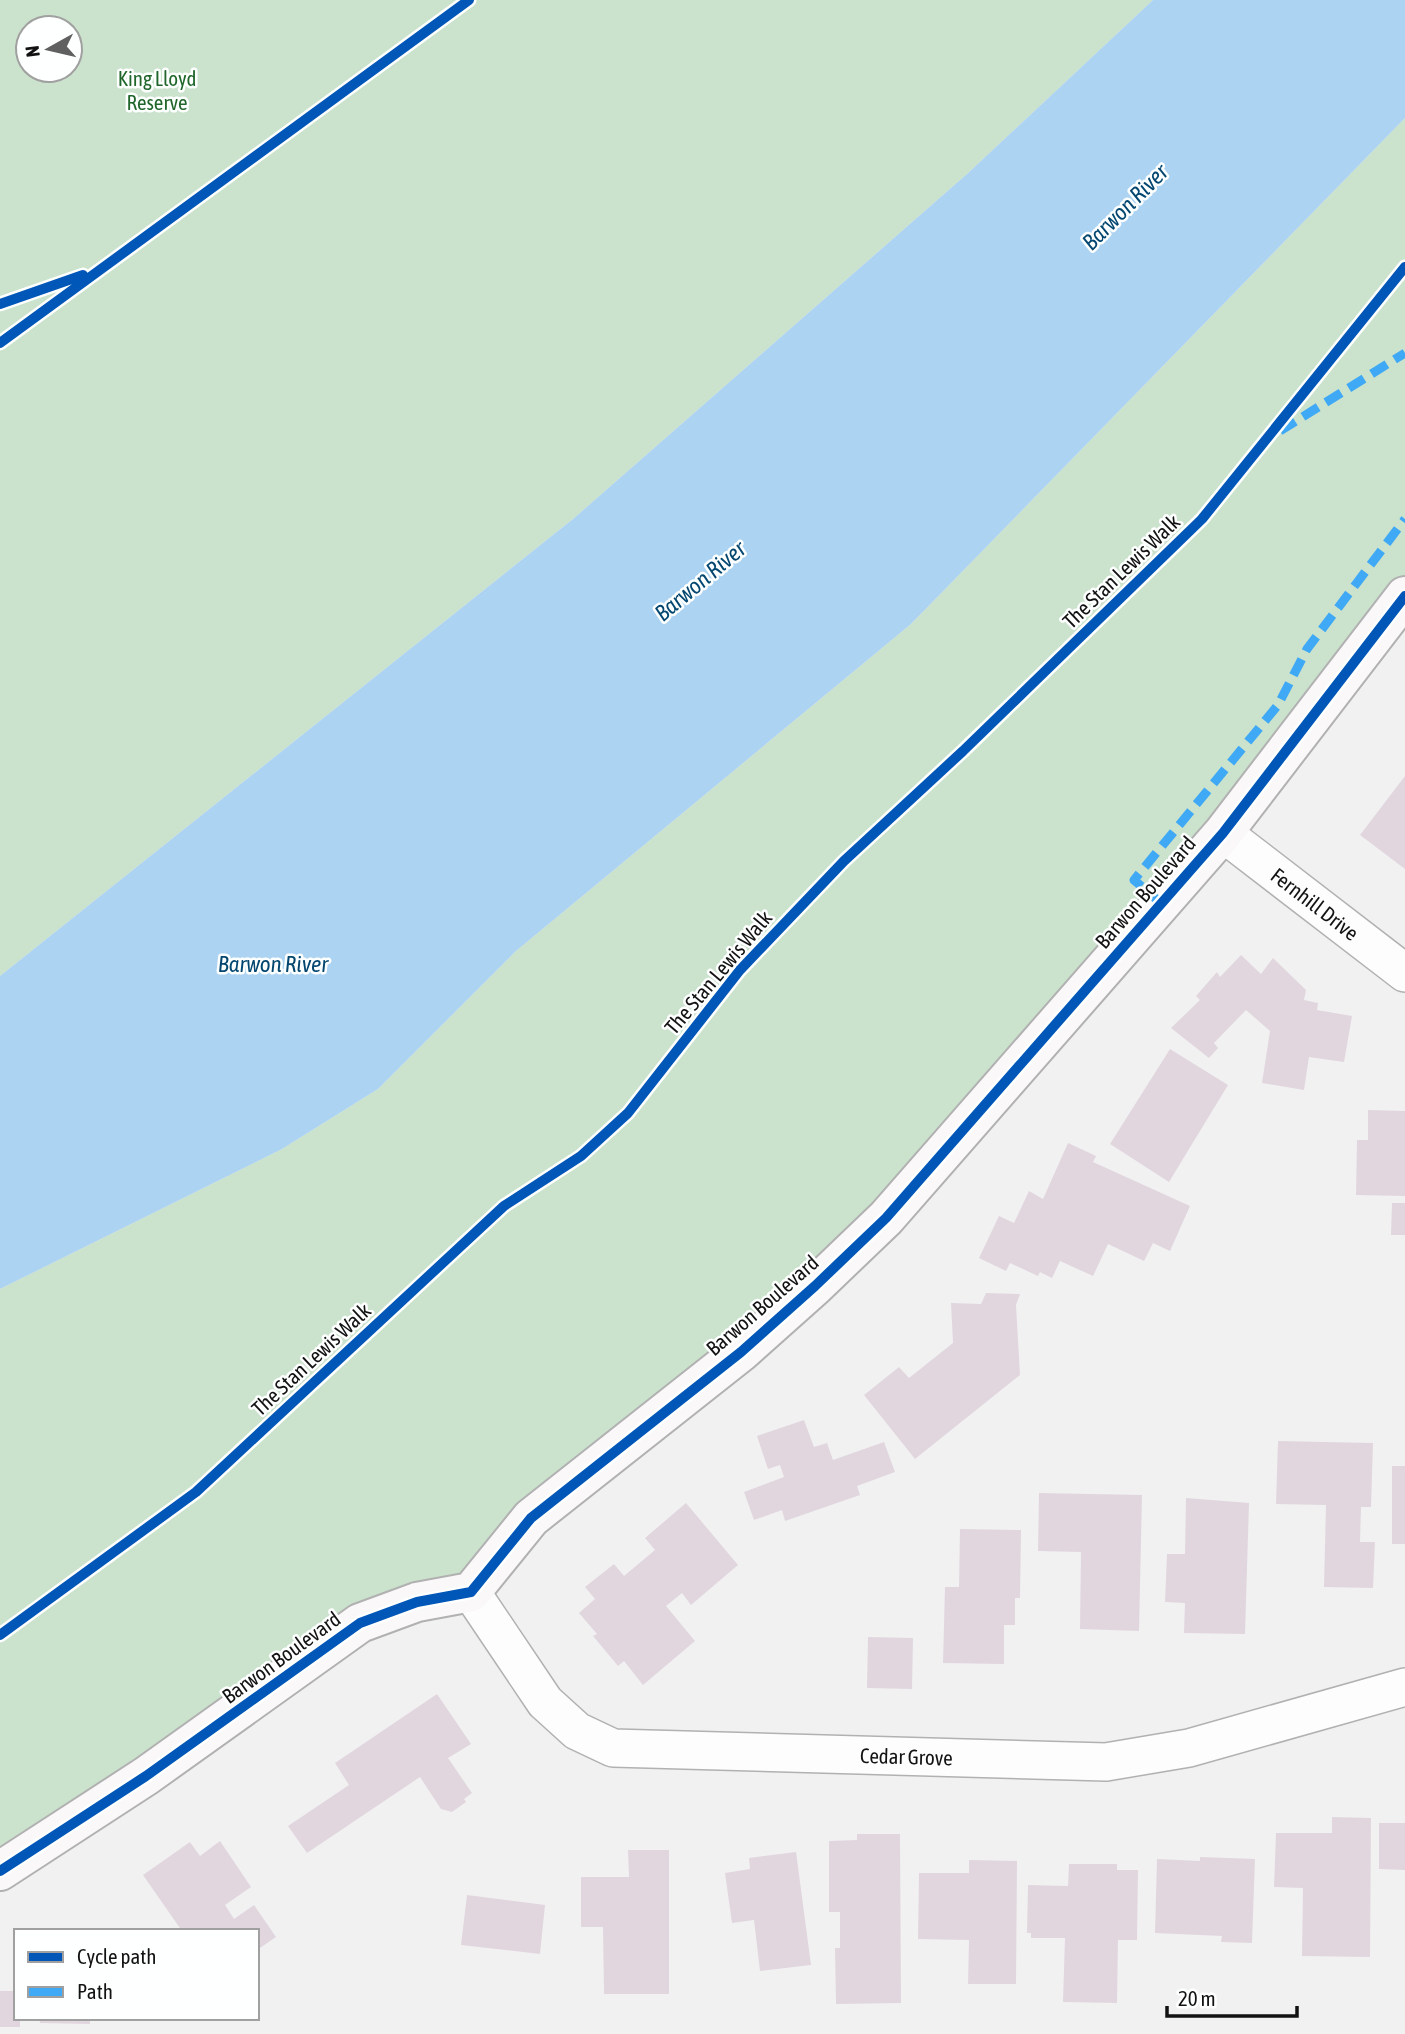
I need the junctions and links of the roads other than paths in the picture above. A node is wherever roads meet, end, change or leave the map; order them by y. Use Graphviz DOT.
graph roads {
  1 [pos="1405,596"];
  2 [pos="1223,833"];
  3 [pos="1405,973"];
  4 [pos="471,1592"];
  5 [pos="1405,1687"];
  6 [pos="0,1871"];
  1 -- 2 [label="street, Barwon Boulevard"];
  2 -- 3 [label="street, Fernhill Drive"];
  2 -- 4 [label="street, Barwon Boulevard"];
  4 -- 5 [label="street, Cedar Grove"];
  4 -- 6 [label="street, Barwon Boulevard"];
}
